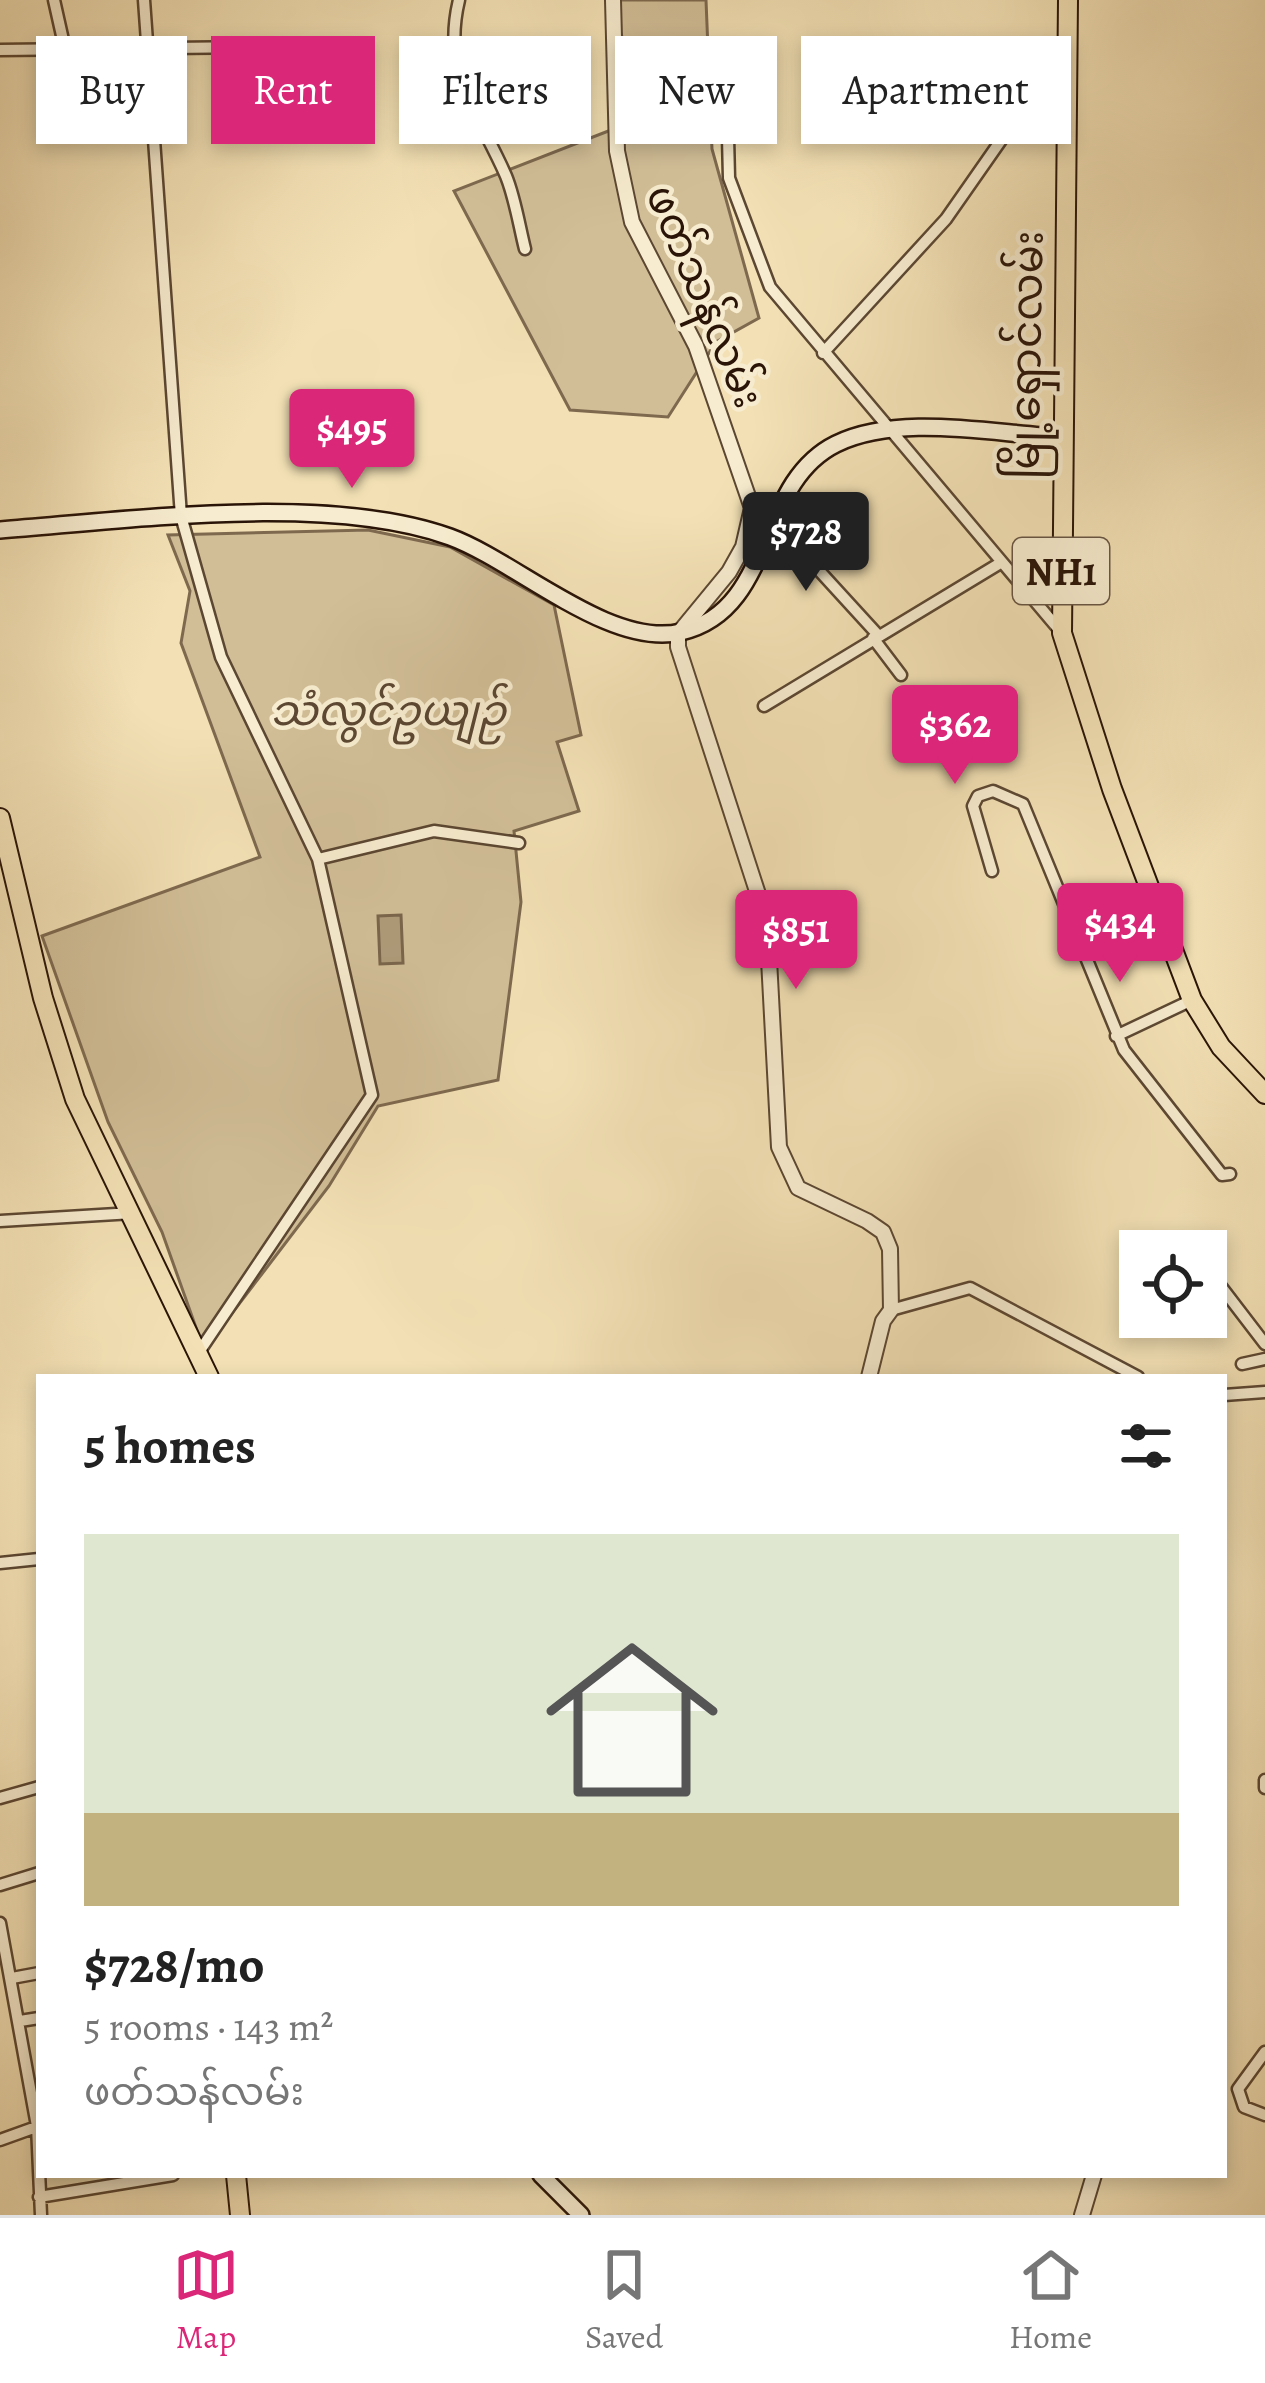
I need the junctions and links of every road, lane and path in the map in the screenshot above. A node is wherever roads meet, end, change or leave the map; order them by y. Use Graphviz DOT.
graph roads {
  1 [pos="55,0"];
  2 [pos="144,0"];
  3 [pos="460,0"];
  4 [pos="613,0"];
  5 [pos="1068,0"];
  6 [pos="62,36"];
  7 [pos="148,36"];
  8 [pos="1066,36"];
  9 [pos="36,49"];
  10 [pos="0,50"];
  11 [pos="156,144"];
  12 [pos="728,144"];
  13 [pos="998,144"];
  14 [pos="1065,144"];
  15 [pos="525,249"];
  16 [pos="823,353"];
  17 [pos="890,429"];
  18 [pos="1061,437"];
  19 [pos="181,516"];
  20 [pos="772,519"];
  21 [pos="0,530"];
  22 [pos="1002,562"];
  23 [pos="1062,633"];
  24 [pos="678,634"];
  25 [pos="876,637"];
  26 [pos="902,675"];
  27 [pos="764,706"];
  28 [pos="0,818"];
  29 [pos="519,843"];
  30 [pos="319,859"];
  31 [pos="992,871"];
  32 [pos="7,876"];
  33 [pos="1192,1000"];
  34 [pos="1116,1036"];
  35 [pos="1265,1094"];
  36 [pos="1230,1174"];
  37 [pos="133,1214"];
  38 [pos="0,1222"];
  39 [pos="1227,1294"];
  40 [pos="891,1310"];
  41 [pos="1265,1344"];
  42 [pos="200,1352"];
  43 [pos="1265,1359"];
  44 [pos="1242,1364"];
  45 [pos="208,1374"];
  46 [pos="870,1374"];
  47 [pos="1132,1374"];
  48 [pos="1265,1393"];
  49 [pos="1227,1395"];
  50 [pos="36,1559"];
  51 [pos="0,1563"];
  52 [pos="36,1788"];
  53 [pos="0,1798"];
  54 [pos="36,1875"];
  55 [pos="0,1886"];
  56 [pos="0,1923"];
  57 [pos="36,1974"];
  58 [pos="11,1978"];
  59 [pos="36,2018"];
  60 [pos="20,2021"];
  61 [pos="1265,2052"];
  62 [pos="33,2066"];
  63 [pos="36,2102"];
  64 [pos="1265,2115"];
  65 [pos="36,2127"];
  66 [pos="0,2140"];
  67 [pos="39,2178"];
  68 [pos="155,2178"];
  69 [pos="236,2178"];
  70 [pos="544,2178"];
  71 [pos="1093,2178"];
  72 [pos="39,2197"];
  73 [pos="41,2215"];
  74 [pos="240,2215"];
  75 [pos="580,2215"];
  76 [pos="1082,2215"];
  1 -- 6 [label="street"];
  2 -- 7 [label="street"];
  3 -- 15 [label="street"];
  4 -- 24 [label="street, ဖတ်သန်လမ်း"];
  5 -- 8 [label="main road, မြို့ရှောင်လမ်း / NH1"];
  9 -- 10 [label="street"];
  11 -- 19 [label="street"];
  12 -- 16 [label="street"];
  13 -- 16 [label="street"];
  14 -- 18 [label="main road, မြို့ရှောင်လမ်း / NH1"];
  16 -- 17 [label="street"];
  17 -- 18 [label="main road"];
  17 -- 20 [label="main road"];
  17 -- 22 [label="street"];
  18 -- 23 [label="main road, မြို့ရှောင်လမ်း / NH1"];
  19 -- 21 [label="main road"];
  19 -- 24 [label="main road"];
  19 -- 30 [label="street"];
  20 -- 24 [label="main road"];
  20 -- 25 [label="street"];
  22 -- 23 [label="street"];
  22 -- 25 [label="street"];
  23 -- 33 [label="main road, မြို့ရှောင်လမ်း / NH1"];
  24 -- 40 [label="street"];
  25 -- 26 [label="street"];
  25 -- 27 [label="street"];
  28 -- 32 [label="main road"];
  29 -- 30 [label="street"];
  30 -- 42 [label="street"];
  31 -- 34 [label="street"];
  32 -- 37 [label="main road"];
  33 -- 34 [label="street"];
  33 -- 35 [label="main road, မြို့ရှောင်လမ်း / NH1"];
  34 -- 36 [label="street"];
  37 -- 38 [label="street"];
  37 -- 42 [label="main road"];
  39 -- 41 [label="street"];
  40 -- 46 [label="street"];
  40 -- 47 [label="street"];
  42 -- 45 [label="main road"];
  43 -- 44 [label="street"];
  48 -- 49 [label="street"];
  50 -- 51 [label="street"];
  52 -- 53 [label="street"];
  54 -- 55 [label="street"];
  56 -- 58 [label="street"];
  57 -- 58 [label="street"];
  58 -- 60 [label="street"];
  59 -- 60 [label="street"];
  60 -- 62 [label="street"];
  61 -- 64 [label="street"];
  62 -- 63 [label="street"];
  65 -- 66 [label="street"];
  67 -- 72 [label="street"];
  68 -- 72 [label="street"];
  69 -- 74 [label="main road"];
  70 -- 75 [label="main road"];
  71 -- 76 [label="street"];
  72 -- 73 [label="street"];
}
